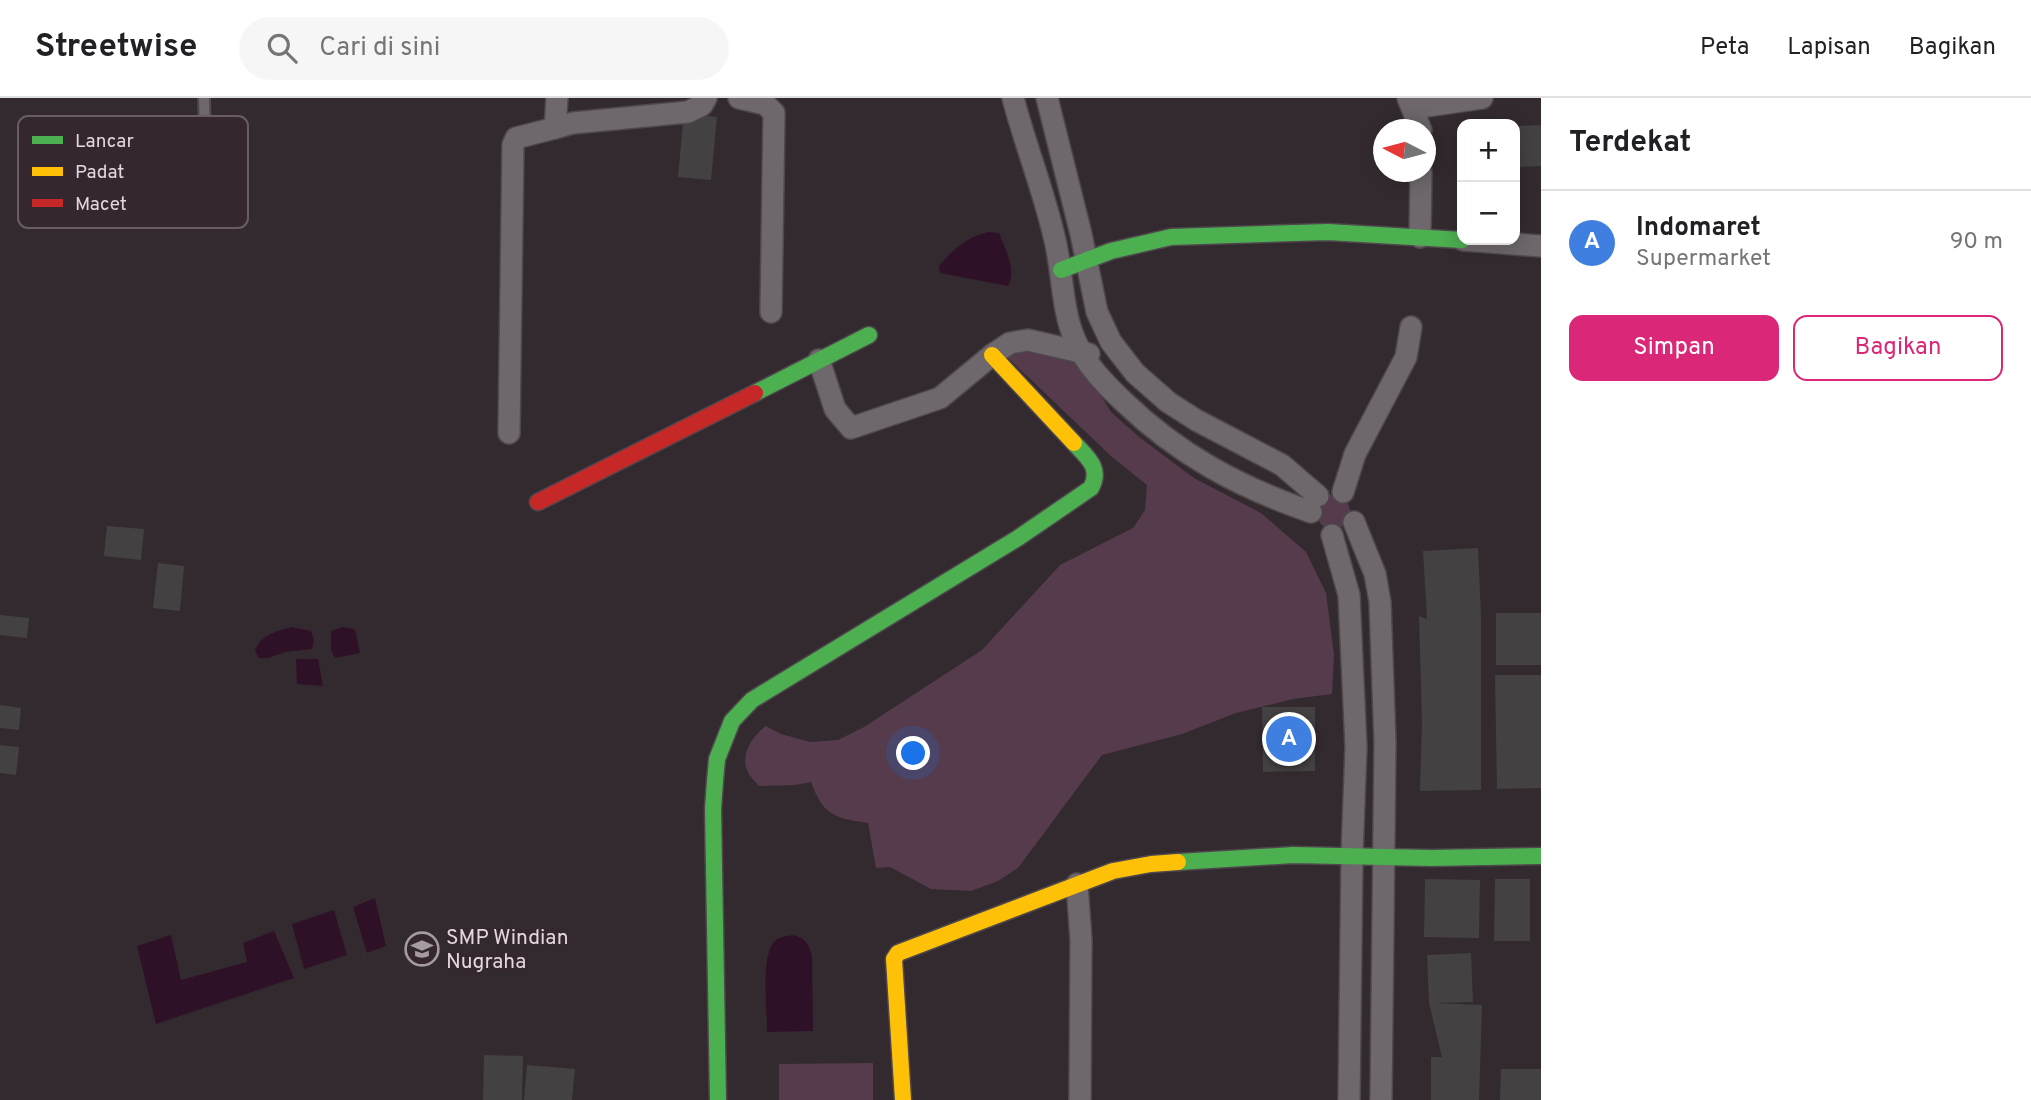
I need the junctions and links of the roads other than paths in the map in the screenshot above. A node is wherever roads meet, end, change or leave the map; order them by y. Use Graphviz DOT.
graph roads {
  1 [pos="204,98"];
  2 [pos="557,98"];
  3 [pos="706,98"];
  4 [pos="739,98"];
  5 [pos="1013,98"];
  6 [pos="1047,98"];
  7 [pos="1482,98"];
  8 [pos="1411,103"];
  9 [pos="204,116"];
  10 [pos="555,128"];
  11 [pos="1421,182"];
  12 [pos="1420,237"];
  13 [pos="1457,240"];
  14 [pos="1520,244"];
  15 [pos="1541,246"];
  16 [pos="1087,259"];
  17 [pos="1061,270"];
  18 [pos="771,312"];
  19 [pos="1412,327"];
  20 [pos="869,335"];
  21 [pos="1119,353"];
  22 [pos="1083,354"];
  23 [pos="992,355"];
  24 [pos="819,360"];
  25 [pos="509,433"];
  26 [pos="1343,492"];
  27 [pos="538,502"];
  28 [pos="1314,504"];
  29 [pos="1354,522"];
  30 [pos="1332,535"];
  31 [pos="1352,855"];
  32 [pos="1541,856"];
  33 [pos="1384,857"];
  34 [pos="1077,884"];
  35 [pos="718,1100"];
  36 [pos="903,1100"];
  37 [pos="1080,1100"];
  38 [pos="1349,1100"];
  39 [pos="1381,1100"];
  1 -- 9 [label="lane"];
  2 -- 10 [label="street"];
  3 -- 10 [label="street"];
  4 -- 18 [label="street"];
  5 -- 17 [label="street"];
  6 -- 16 [label="street"];
  7 -- 8 [label="street"];
  10 -- 25 [label="street"];
  11 -- 12 [label="street"];
  12 -- 13 [label="street"];
  12 -- 16 [label="street"];
  14 -- 15 [label="street"];
  16 -- 17 [label="street"];
  16 -- 21 [label="street"];
  17 -- 22 [label="street"];
  19 -- 26 [label="street"];
  20 -- 24 [label="street"];
  21 -- 22 [label="street"];
  21 -- 28 [label="street"];
  22 -- 23 [label="street"];
  22 -- 28 [label="street"];
  23 -- 24 [label="street"];
  23 -- 35 [label="street"];
  24 -- 27 [label="street"];
  26 -- 28 [label="street"];
  26 -- 29 [label="street"];
  28 -- 30 [label="street"];
  29 -- 30 [label="street"];
  29 -- 33 [label="street"];
  30 -- 31 [label="street"];
  31 -- 33 [label="street"];
  31 -- 34 [label="street"];
  31 -- 38 [label="street"];
  32 -- 33 [label="street"];
  33 -- 39 [label="street"];
  34 -- 36 [label="street"];
  34 -- 37 [label="street"];
}
